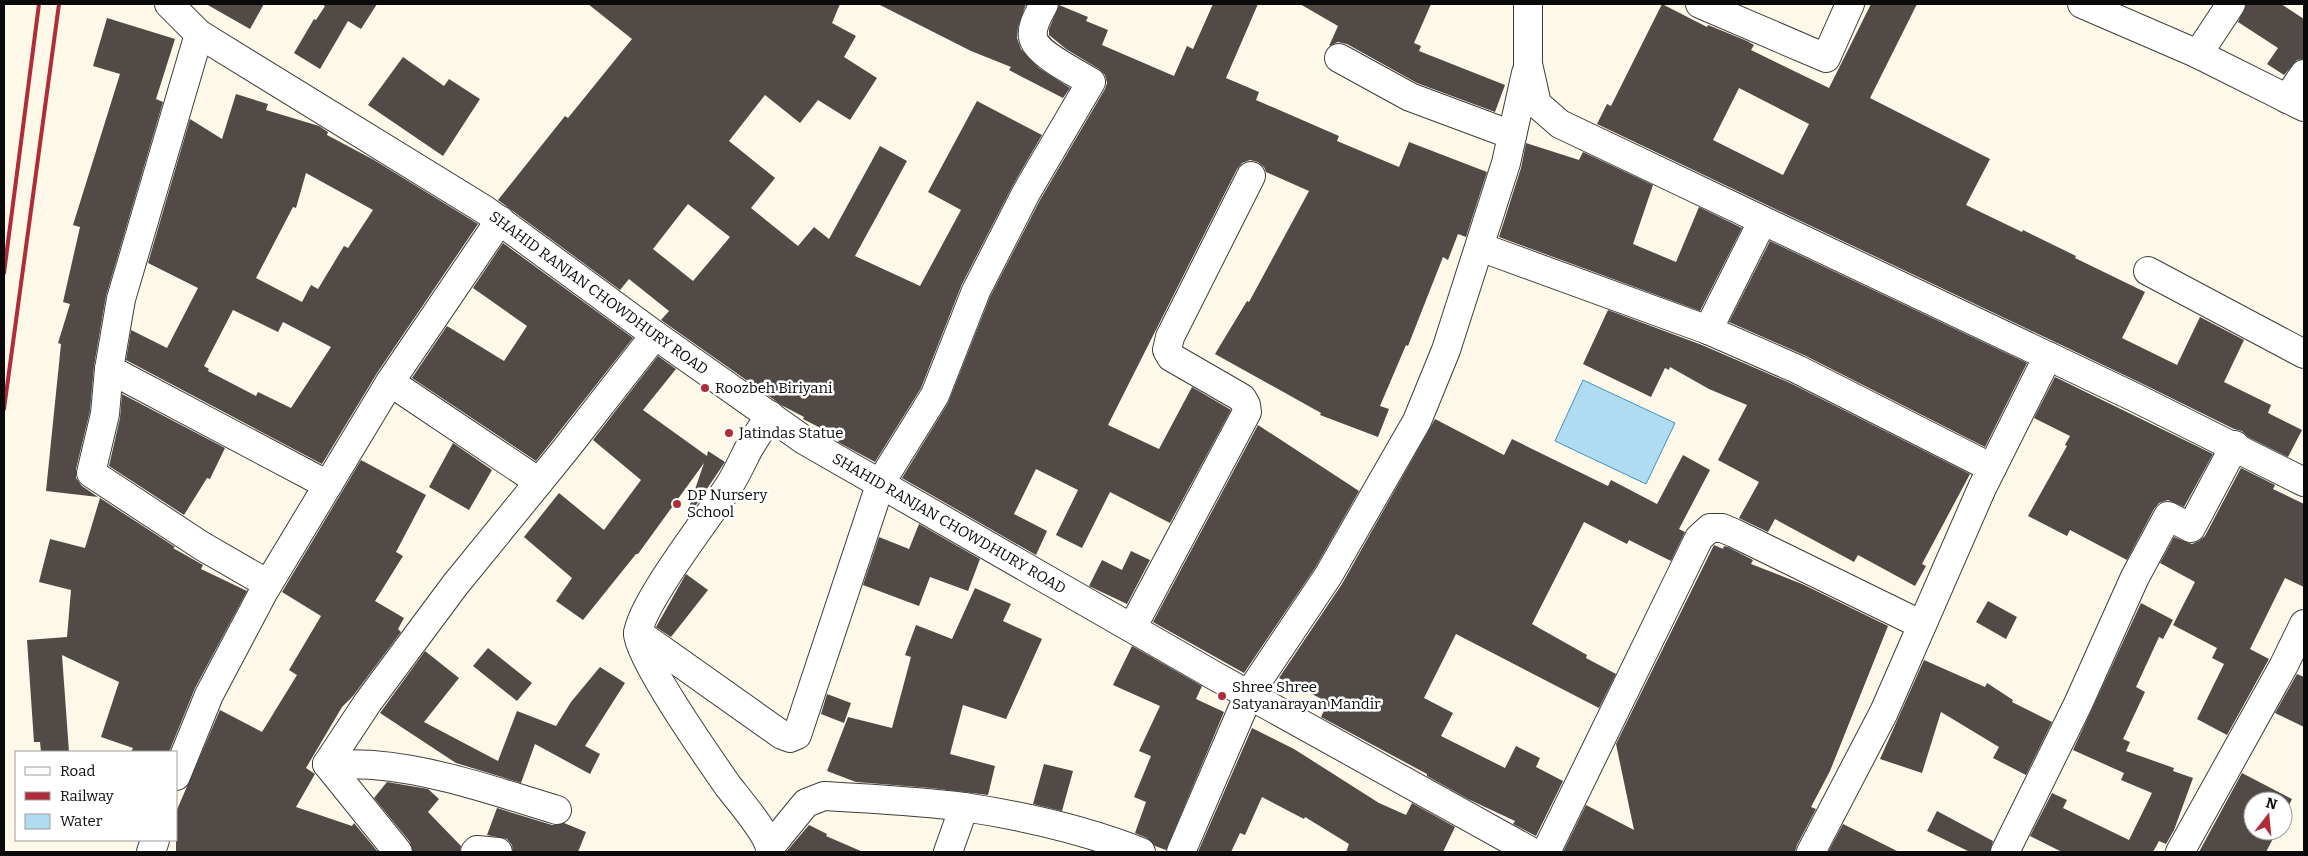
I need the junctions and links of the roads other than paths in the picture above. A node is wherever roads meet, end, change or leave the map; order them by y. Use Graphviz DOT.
graph roads {
  1 [pos="169,4"];
  2 [pos="1044,4"];
  3 [pos="1528,4"];
  4 [pos="1700,4"];
  5 [pos="1850,4"];
  6 [pos="2082,4"];
  7 [pos="2231,4"];
  8 [pos="199,34"];
  9 [pos="2198,54"];
  10 [pos="1339,58"];
  11 [pos="1528,64"];
  12 [pos="2304,74"];
  13 [pos="2296,103"];
  14 [pos="1512,135"];
  15 [pos="1251,176"];
  16 [pos="500,220"];
  17 [pos="1762,222"];
  18 [pos="1480,247"];
  19 [pos="2148,271"];
  20 [pos="1708,330"];
  21 [pos="655,335"];
  22 [pos="2304,354"];
  23 [pos="2048,356"];
  24 [pos="109,369"];
  25 [pos="390,382"];
  26 [pos="770,414"];
  27 [pos="2235,446"];
  28 [pos="1992,468"];
  29 [pos="539,482"];
  30 [pos="881,482"];
  31 [pos="2304,482"];
  32 [pos="328,485"];
  33 [pos="268,584"];
  34 [pos="2304,624"];
  35 [pos="1922,625"];
  36 [pos="1132,628"];
  37 [pos="638,633"];
  38 [pos="1249,694"];
  39 [pos="327,764"];
  40 [pos="178,771"];
  41 [pos="964,807"];
  42 [pos="557,810"];
  43 [pos="2014,849"];
  44 [pos="770,850"];
  45 [pos="398,852"];
  46 [pos="476,852"];
  47 [pos="498,852"];
  48 [pos="948,852"];
  49 [pos="1141,852"];
  50 [pos="1181,852"];
  51 [pos="1532,852"];
  52 [pos="1546,852"];
  53 [pos="1811,852"];
  54 [pos="2180,852"];
  1 -- 8 [label="street, SHAHID RANJAN CHOWDHURY ROAD"];
  2 -- 30 [label="street"];
  3 -- 11 [label="street"];
  4 -- 5 [label="street"];
  6 -- 9 [label="street"];
  7 -- 9 [label="street"];
  8 -- 16 [label="street, SHAHID RANJAN CHOWDHURY ROAD"];
  8 -- 24 [label="street"];
  9 -- 13 [label="street"];
  10 -- 14 [label="street"];
  11 -- 14 [label="street"];
  11 -- 17 [label="street"];
  12 -- 13 [label="street"];
  14 -- 18 [label="street"];
  15 -- 36 [label="street"];
  16 -- 21 [label="street, SHAHID RANJAN CHOWDHURY ROAD"];
  16 -- 25 [label="street"];
  17 -- 20 [label="street"];
  17 -- 23 [label="street"];
  18 -- 20 [label="street"];
  18 -- 38 [label="street"];
  19 -- 22 [label="street"];
  20 -- 28 [label="street"];
  21 -- 26 [label="street, SHAHID RANJAN CHOWDHURY ROAD"];
  21 -- 29 [label="street"];
  23 -- 27 [label="street"];
  23 -- 28 [label="street"];
  24 -- 32 [label="street"];
  24 -- 33 [label="street"];
  25 -- 29 [label="street"];
  25 -- 32 [label="street"];
  26 -- 30 [label="street, SHAHID RANJAN CHOWDHURY ROAD"];
  26 -- 37 [label="street"];
  27 -- 31 [label="street"];
  27 -- 43 [label="street"];
  28 -- 35 [label="street"];
  29 -- 39 [label="street"];
  30 -- 36 [label="street, SHAHID RANJAN CHOWDHURY ROAD"];
  30 -- 37 [label="street"];
  32 -- 33 [label="street"];
  33 -- 40 [label="street"];
  34 -- 54 [label="street"];
  35 -- 52 [label="street"];
  35 -- 53 [label="street"];
  36 -- 38 [label="street, SHAHID RANJAN CHOWDHURY ROAD"];
  37 -- 44 [label="street"];
  38 -- 50 [label="street"];
  38 -- 51 [label="street, SHAHID RANJAN CHOWDHURY ROAD"];
  39 -- 42 [label="street"];
  39 -- 45 [label="street"];
  41 -- 44 [label="street"];
  41 -- 48 [label="street"];
  41 -- 49 [label="street"];
  46 -- 47 [label="street"];
}
